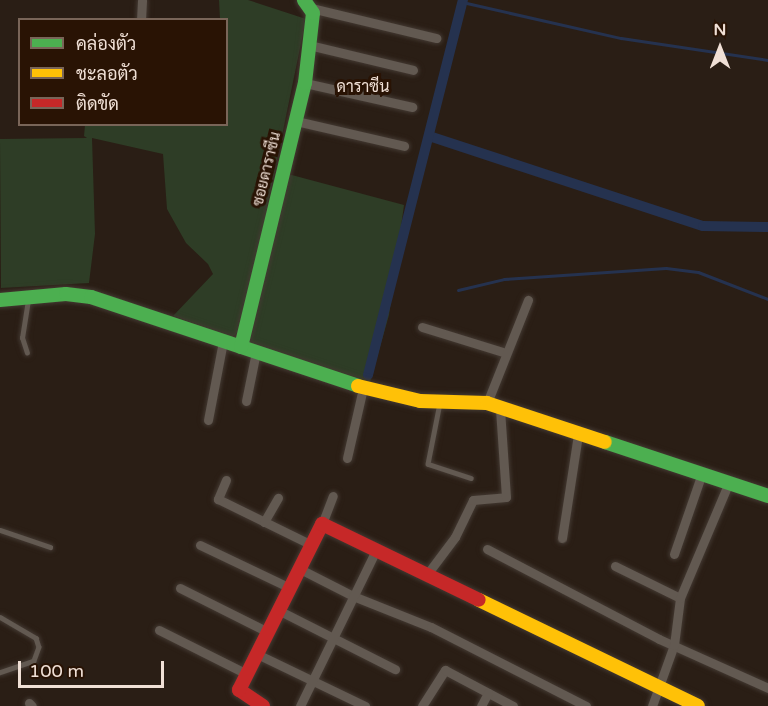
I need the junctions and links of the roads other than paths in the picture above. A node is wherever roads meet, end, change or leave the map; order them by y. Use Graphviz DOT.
graph roads {
  1 [pos="142,0"];
  2 [pos="325,0"];
  3 [pos="313,6"];
  4 [pos="141,18"];
  5 [pos="436,38"];
  6 [pos="309,45"];
  7 [pos="413,70"];
  8 [pos="305,83"];
  9 [pos="412,107"];
  10 [pos="296,121"];
  11 [pos="404,146"];
  12 [pos="28,297"];
  13 [pos="0,300"];
  14 [pos="528,300"];
  15 [pos="422,327"];
  16 [pos="223,341"];
  17 [pos="241,347"];
  18 [pos="256,352"];
  19 [pos="27,353"];
  20 [pos="506,353"];
  21 [pos="363,388"];
  22 [pos="441,400"];
  23 [pos="246,401"];
  24 [pos="487,403"];
  25 [pos="500,409"];
  26 [pos="208,420"];
  27 [pos="578,435"];
  28 [pos="347,458"];
  29 [pos="702,473"];
  30 [pos="471,478"];
  31 [pos="226,480"];
  32 [pos="729,482"];
  33 [pos="333,496"];
  34 [pos="768,496"];
  35 [pos="278,498"];
  36 [pos="264,522"];
  37 [pos="322,524"];
  38 [pos="0,530"];
  39 [pos="562,538"];
  40 [pos="200,545"];
  41 [pos="312,545"];
  42 [pos="50,547"];
  43 [pos="487,549"];
  44 [pos="375,552"];
  45 [pos="674,554"];
  46 [pos="615,566"];
  47 [pos="300,569"];
  48 [pos="428,573"];
  49 [pos="180,588"];
  50 [pos="290,588"];
  51 [pos="353,596"];
  52 [pos="680,598"];
  53 [pos="280,611"];
  54 [pos="0,617"];
  55 [pos="159,630"];
  56 [pos="268,632"];
  57 [pos="332,637"];
  58 [pos="674,645"];
  59 [pos="257,654"];
  60 [pos="395,669"];
  61 [pos="0,673"];
  62 [pos="247,674"];
  63 [pos="311,680"];
  64 [pos="768,688"];
  65 [pos="659,689"];
  66 [pos="488,693"];
  67 [pos="263,706"];
  68 [pos="300,706"];
  69 [pos="365,706"];
  70 [pos="422,706"];
  71 [pos="481,706"];
  72 [pos="513,706"];
  73 [pos="586,706"];
  74 [pos="652,706"];
  75 [pos="698,706"];
  1 -- 4 [label="street"];
  2 -- 3 [label="street"];
  3 -- 5 [label="street"];
  3 -- 6 [label="street, ซอยดาราซีน"];
  6 -- 7 [label="street"];
  6 -- 8 [label="street, ซอยดาราซีน"];
  8 -- 9 [label="street"];
  8 -- 10 [label="street, ซอยดาราซีน"];
  10 -- 11 [label="street"];
  10 -- 17 [label="street, ซอยดาราซีน"];
  12 -- 13 [label="street"];
  12 -- 16 [label="street"];
  12 -- 19 [label="lane"];
  14 -- 20 [label="street"];
  15 -- 20 [label="street"];
  16 -- 17 [label="street"];
  16 -- 26 [label="street"];
  17 -- 18 [label="street"];
  18 -- 21 [label="street"];
  18 -- 23 [label="street"];
  20 -- 24 [label="street"];
  21 -- 22 [label="street"];
  21 -- 28 [label="street"];
  22 -- 24 [label="street"];
  22 -- 30 [label="lane"];
  24 -- 25 [label="street"];
  25 -- 27 [label="street"];
  25 -- 48 [label="street"];
  27 -- 29 [label="street"];
  27 -- 39 [label="street"];
  29 -- 32 [label="street"];
  29 -- 45 [label="street"];
  31 -- 36 [label="street"];
  32 -- 34 [label="street"];
  32 -- 52 [label="street"];
  33 -- 37 [label="street"];
  35 -- 36 [label="street"];
  36 -- 41 [label="street"];
  37 -- 41 [label="street"];
  37 -- 44 [label="street"];
  38 -- 42 [label="lane"];
  40 -- 50 [label="street"];
  41 -- 47 [label="street"];
  43 -- 58 [label="street"];
  44 -- 48 [label="street"];
  44 -- 51 [label="street"];
  46 -- 52 [label="street"];
  47 -- 50 [label="street"];
  47 -- 51 [label="street"];
  48 -- 65 [label="street"];
  49 -- 56 [label="street"];
  50 -- 53 [label="street"];
  51 -- 57 [label="street"];
  51 -- 73 [label="street"];
  52 -- 58 [label="street"];
  53 -- 56 [label="street"];
  53 -- 57 [label="street"];
  54 -- 61 [label="lane"];
  55 -- 62 [label="street"];
  56 -- 59 [label="street"];
  57 -- 60 [label="street"];
  57 -- 63 [label="street"];
  58 -- 64 [label="street"];
  58 -- 65 [label="street"];
  59 -- 62 [label="street"];
  59 -- 63 [label="street"];
  62 -- 67 [label="street"];
  63 -- 68 [label="street"];
  63 -- 69 [label="street"];
  65 -- 74 [label="street"];
  65 -- 75 [label="street"];
  66 -- 70 [label="street"];
  66 -- 71 [label="street"];
  66 -- 72 [label="street"];
}
